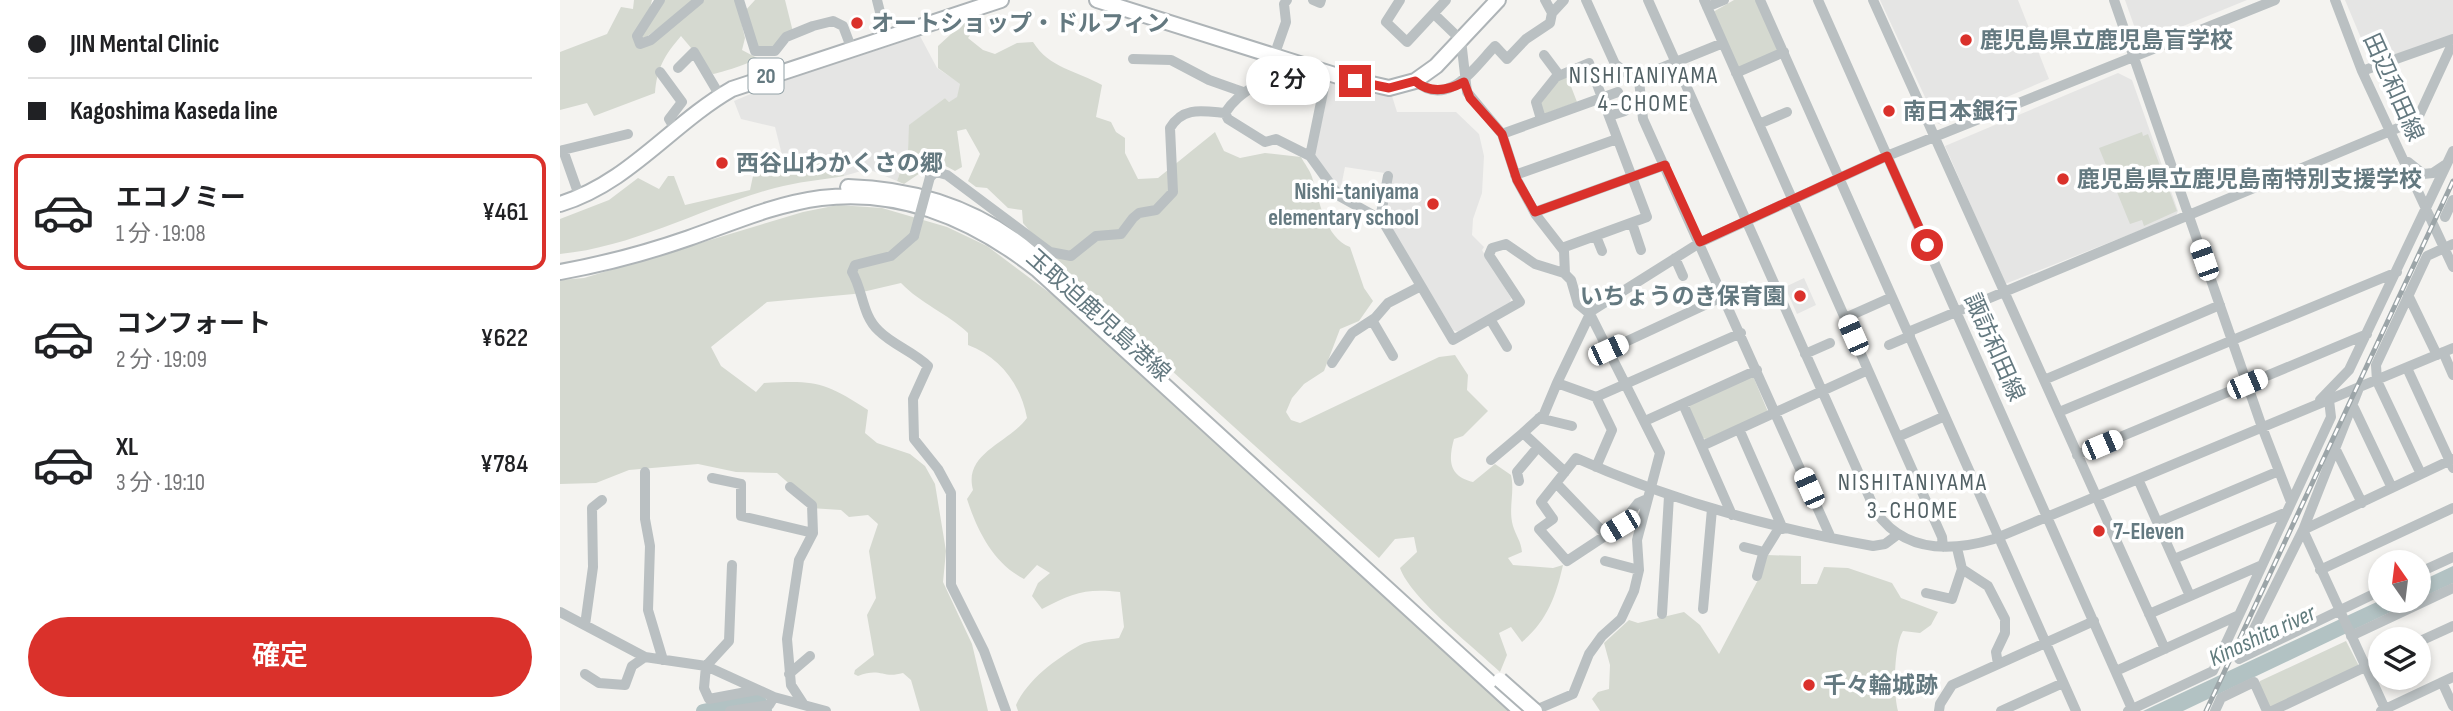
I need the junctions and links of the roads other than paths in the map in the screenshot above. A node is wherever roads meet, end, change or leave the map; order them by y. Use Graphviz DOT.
graph roads {
  1 [pos="660,0"];
  2 [pos="699,0"];
  3 [pos="739,0"];
  4 [pos="877,0"];
  5 [pos="1000,0"];
  6 [pos="1097,0"];
  7 [pos="1287,0"];
  8 [pos="1313,0"];
  9 [pos="1321,0"];
  10 [pos="1400,0"];
  11 [pos="1446,0"];
  12 [pos="1498,0"];
  13 [pos="1545,0"];
  14 [pos="1564,0"];
  15 [pos="1586,0"];
  16 [pos="1648,0"];
  17 [pos="1724,0"];
  18 [pos="1760,0"];
  19 [pos="1818,0"];
  20 [pos="1873,0"];
  21 [pos="2114,0"];
  22 [pos="2275,0"];
  23 [pos="2334,0"];
  24 [pos="980,3"];
  25 [pos="1705,4"];
  26 [pos="1552,13"];
  27 [pos="1434,14"];
  28 [pos="887,36"];
  29 [pos="1461,40"];
  30 [pos="2453,41"];
  31 [pos="1723,43"];
  32 [pos="851,47"];
  33 [pos="1784,52"];
  34 [pos="1544,55"];
  35 [pos="1278,57"];
  36 [pos="2134,57"];
  37 [pos="1133,59"];
  38 [pos="1676,64"];
  39 [pos="678,68"];
  40 [pos="2362,71"];
  41 [pos="660,72"];
  42 [pos="1327,73"];
  43 [pos="1737,73"];
  44 [pos="1559,75"];
  45 [pos="1639,80"];
  46 [pos="1415,81"];
  47 [pos="1464,82"];
  48 [pos="1249,90"];
  49 [pos="1618,92"];
  50 [pos="720,96"];
  51 [pos="1601,97"];
  52 [pos="1304,100"];
  53 [pos="1625,111"];
  54 [pos="1787,112"];
  55 [pos="1225,113"];
  56 [pos="1609,116"];
  57 [pos="1541,120"];
  58 [pos="1759,124"];
  59 [pos="676,129"];
  60 [pos="2390,131"];
  61 [pos="628,134"];
  62 [pos="1502,134"];
  63 [pos="1936,136"];
  64 [pos="1617,139"];
  65 [pos="2453,151"];
  66 [pos="2402,155"];
  67 [pos="1310,156"];
  68 [pos="1887,156"];
  69 [pos="2447,164"];
  70 [pos="1665,165"];
  71 [pos="1515,174"];
  72 [pos="1388,176"];
  73 [pos="1632,177"];
  74 [pos="1839,178"];
  75 [pos="580,198"];
  76 [pos="1792,200"];
  77 [pos="2453,200"];
  78 [pos="560,204"];
  79 [pos="2426,208"];
  80 [pos="1535,212"];
  81 [pos="2189,215"];
  82 [pos="2445,217"];
  83 [pos="1380,219"];
  84 [pos="1746,221"];
  85 [pos="1632,223"];
  86 [pos="1596,236"];
  87 [pos="1700,242"];
  88 [pos="2449,246"];
  89 [pos="1562,248"];
  90 [pos="1641,250"];
  91 [pos="1602,251"];
  92 [pos="1675,258"];
  93 [pos="560,262"];
  94 [pos="2453,267"];
  95 [pos="560,272"];
  96 [pos="2397,272"];
  97 [pos="1566,274"];
  98 [pos="1683,276"];
  99 [pos="1421,286"];
  100 [pos="2005,292"];
  101 [pos="2409,295"];
  102 [pos="1724,296"];
  103 [pos="1892,297"];
  104 [pos="2220,306"];
  105 [pos="1956,312"];
  106 [pos="1590,314"];
  107 [pos="1845,318"];
  108 [pos="1490,319"];
  109 [pos="1372,320"];
  110 [pos="1741,333"];
  111 [pos="1909,334"];
  112 [pos="2367,334"];
  113 [pos="2232,340"];
  114 [pos="1830,343"];
  115 [pos="1889,345"];
  116 [pos="1507,347"];
  117 [pos="1608,350"];
  118 [pos="2444,352"];
  119 [pos="1805,354"];
  120 [pos="1393,356"];
  121 [pos="1332,363"];
  122 [pos="2407,368"];
  123 [pos="1757,370"];
  124 [pos="1868,370"];
  125 [pos="2349,370"];
  126 [pos="2453,375"];
  127 [pos="2044,380"];
  128 [pos="2377,381"];
  129 [pos="1558,383"];
  130 [pos="1626,384"];
  131 [pos="2247,384"];
  132 [pos="2356,389"];
  133 [pos="1822,391"];
  134 [pos="1596,397"];
  135 [pos="2329,400"];
  136 [pos="1683,404"];
  137 [pos="2354,408"];
  138 [pos="2308,409"];
  139 [pos="1776,412"];
  140 [pos="2059,412"];
  141 [pos="1945,416"];
  142 [pos="1539,418"];
  143 [pos="1645,421"];
  144 [pos="1572,425"];
  145 [pos="2262,427"];
  146 [pos="1218,428"];
  147 [pos="1739,429"];
  148 [pos="1523,433"];
  149 [pos="1898,437"];
  150 [pos="1702,446"];
  151 [pos="1538,447"];
  152 [pos="2335,447"];
  153 [pos="2077,455"];
  154 [pos="1491,460"];
  155 [pos="2452,463"];
  156 [pos="1595,467"];
  157 [pos="2279,471"];
  158 [pos="645,472"];
  159 [pos="1565,472"];
  160 [pos="2421,474"];
  161 [pos="712,478"];
  162 [pos="2138,479"];
  163 [pos="1519,481"];
  164 [pos="1557,484"];
  165 [pos="790,486"];
  166 [pos="2392,488"];
  167 [pos="1649,495"];
  168 [pos="1669,496"];
  169 [pos="2096,497"];
  170 [pos="602,500"];
  171 [pos="2362,503"];
  172 [pos="2289,507"];
  173 [pos="2453,508"];
  174 [pos="1712,509"];
  175 [pos="1732,515"];
  176 [pos="2048,517"];
  177 [pos="2158,523"];
  178 [pos="1781,529"];
  179 [pos="2303,530"];
  180 [pos="813,533"];
  181 [pos="1606,535"];
  182 [pos="1897,535"];
  183 [pos="1999,537"];
  184 [pos="1831,538"];
  185 [pos="1744,547"];
  186 [pos="1943,547"];
  187 [pos="1957,548"];
  188 [pos="1764,552"];
  189 [pos="2453,557"];
  190 [pos="2174,559"];
  191 [pos="1605,561"];
  192 [pos="733,565"];
  193 [pos="2262,565"];
  194 [pos="2431,567"];
  195 [pos="1962,569"];
  196 [pos="1639,570"];
  197 [pos="2320,570"];
  198 [pos="1757,576"];
  199 [pos="2453,588"];
  200 [pos="1926,593"];
  201 [pos="2190,596"];
  202 [pos="2368,597"];
  203 [pos="1703,609"];
  204 [pos="560,612"];
  205 [pos="2339,612"];
  206 [pos="1661,614"];
  207 [pos="2149,614"];
  208 [pos="2239,615"];
  209 [pos="2094,621"];
  210 [pos="585,625"];
  211 [pos="2453,626"];
  212 [pos="2351,635"];
  213 [pos="2431,636"];
  214 [pos="2046,643"];
  215 [pos="2165,649"];
  216 [pos="810,656"];
  217 [pos="645,657"];
  218 [pos="663,660"];
  219 [pos="1998,664"];
  220 [pos="706,666"];
  221 [pos="2366,667"];
  222 [pos="2116,671"];
  223 [pos="585,674"];
  224 [pos="789,674"];
  225 [pos="2453,677"];
  226 [pos="1497,682"];
  227 [pos="2442,682"];
  228 [pos="2063,683"];
  229 [pos="758,690"];
  230 [pos="772,701"];
  231 [pos="804,705"];
  232 [pos="2453,706"];
  233 [pos="2220,708"];
  234 [pos="2131,710"];
  235 [pos="2384,710"];
  236 [pos="730,711"];
  237 [pos="826,711"];
  238 [pos="1006,711"];
  239 [pos="1521,711"];
  240 [pos="1534,711"];
  241 [pos="1939,711"];
  242 [pos="2001,711"];
  243 [pos="2076,711"];
  244 [pos="2269,711"];
  1 -- 2 [label="street"];
  3 -- 32 [label="street"];
  4 -- 28 [label="street"];
  5 -- 24 [label="main road, 20"];
  6 -- 35 [label="main road"];
  7 -- 35 [label="street"];
  8 -- 9 [label="street"];
  10 -- 27 [label="street"];
  11 -- 27 [label="street"];
  12 -- 29 [label="main road"];
  13 -- 26 [label="street"];
  14 -- 26 [label="street"];
  15 -- 45 [label="street"];
  16 -- 38 [label="street"];
  17 -- 25 [label="street"];
  18 -- 33 [label="street"];
  19 -- 68 [label="street, 諏訪和田線"];
  20 -- 63 [label="street"];
  21 -- 36 [label="street"];
  22 -- 36 [label="street"];
  23 -- 40 [label="street, 田辺和田線"];
  24 -- 28 [label="main road, 20"];
  25 -- 31 [label="street"];
  26 -- 47 [label="street"];
  27 -- 29 [label="street"];
  28 -- 32 [label="main road, 20"];
  29 -- 46 [label="main road"];
  29 -- 47 [label="street"];
  30 -- 40 [label="street"];
  30 -- 60 [label="street"];
  31 -- 38 [label="street"];
  31 -- 43 [label="street"];
  32 -- 50 [label="main road, 20"];
  33 -- 43 [label="street"];
  33 -- 74 [label="street"];
  34 -- 44 [label="street"];
  35 -- 42 [label="main road"];
  35 -- 48 [label="street"];
  36 -- 63 [label="street"];
  36 -- 81 [label="street"];
  37 -- 48 [label="street"];
  38 -- 45 [label="street"];
  38 -- 84 [label="street"];
  39 -- 50 [label="street"];
  40 -- 60 [label="street, 田辺和田線"];
  41 -- 59 [label="street"];
  42 -- 46 [label="main road"];
  42 -- 67 [label="street"];
  43 -- 58 [label="street"];
  44 -- 51 [label="street"];
  44 -- 57 [label="street"];
  45 -- 70 [label="street"];
  46 -- 47 [label="street"];
  47 -- 62 [label="street"];
  48 -- 52 [label="street"];
  48 -- 55 [label="street"];
  49 -- 51 [label="street"];
  50 -- 59 [label="main road, 20"];
  51 -- 56 [label="street"];
  51 -- 57 [label="street"];
  53 -- 56 [label="street"];
  54 -- 58 [label="street"];
  55 -- 67 [label="street"];
  55 -- 238 [label="street, bridge"];
  56 -- 64 [label="street"];
  57 -- 62 [label="street"];
  58 -- 76 [label="street"];
  59 -- 75 [label="main road, 20"];
  60 -- 66 [label="street, 田辺和田線"];
  60 -- 81 [label="street"];
  61 -- 75 [label="street"];
  62 -- 71 [label="street"];
  63 -- 68 [label="street"];
  63 -- 100 [label="street"];
  64 -- 71 [label="street"];
  64 -- 73 [label="street"];
  65 -- 69 [label="street"];
  66 -- 69 [label="street"];
  66 -- 79 [label="street, 田辺和田線"];
  67 -- 83 [label="street"];
  68 -- 74 [label="street"];
  68 -- 105 [label="street, 諏訪和田線"];
  69 -- 79 [label="street"];
  70 -- 73 [label="street"];
  70 -- 87 [label="street"];
  71 -- 80 [label="street"];
  72 -- 83 [label="street"];
  73 -- 80 [label="street"];
  73 -- 85 [label="street"];
  74 -- 76 [label="street"];
  74 -- 103 [label="street"];
  75 -- 78 [label="main road, 20"];
  76 -- 84 [label="street"];
  76 -- 107 [label="street"];
  77 -- 82 [label="street"];
  79 -- 88 [label="street, 田辺和田線"];
  79 -- 96 [label="street"];
  80 -- 89 [label="street"];
  81 -- 100 [label="street"];
  81 -- 104 [label="street"];
  83 -- 99 [label="street"];
  84 -- 87 [label="street"];
  84 -- 119 [label="street"];
  85 -- 86 [label="street"];
  85 -- 90 [label="street"];
  86 -- 89 [label="street"];
  86 -- 91 [label="street"];
  87 -- 92 [label="street"];
  87 -- 102 [label="street"];
  88 -- 94 [label="street, 田辺和田線"];
  88 -- 101 [label="street"];
  89 -- 97 [label="street"];
  92 -- 98 [label="street"];
  92 -- 106 [label="street"];
  93 -- 146 [label="main road, 玉取迫鹿児島港線"];
  95 -- 146 [label="main road, 玉取迫鹿児島港線"];
  96 -- 112 [label="street"];
  96 -- 113 [label="street"];
  97 -- 106 [label="street"];
  97 -- 108 [label="street"];
  99 -- 108 [label="street"];
  99 -- 109 [label="street"];
  100 -- 105 [label="street"];
  100 -- 127 [label="street"];
  101 -- 118 [label="street"];
  101 -- 128 [label="street"];
  102 -- 110 [label="street"];
  102 -- 117 [label="street"];
  103 -- 107 [label="street"];
  103 -- 111 [label="street"];
  104 -- 113 [label="street"];
  104 -- 127 [label="street"];
  105 -- 111 [label="street"];
  105 -- 176 [label="street, 諏訪和田線"];
  106 -- 117 [label="street"];
  106 -- 129 [label="street"];
  107 -- 124 [label="street"];
  108 -- 116 [label="street"];
  109 -- 120 [label="street"];
  109 -- 121 [label="street"];
  110 -- 123 [label="street"];
  110 -- 130 [label="street"];
  111 -- 115 [label="street"];
  111 -- 141 [label="street"];
  112 -- 125 [label="street"];
  112 -- 131 [label="street"];
  113 -- 131 [label="street"];
  113 -- 140 [label="street"];
  114 -- 119 [label="street"];
  117 -- 130 [label="street"];
  118 -- 122 [label="street"];
  118 -- 126 [label="street"];
  119 -- 133 [label="street"];
  122 -- 128 [label="street"];
  122 -- 155 [label="street"];
  123 -- 136 [label="street"];
  123 -- 139 [label="street"];
  124 -- 133 [label="street"];
  124 -- 149 [label="street"];
  125 -- 132 [label="street"];
  125 -- 138 [label="street"];
  127 -- 140 [label="street"];
  128 -- 132 [label="street"];
  128 -- 160 [label="street"];
  129 -- 134 [label="street"];
  129 -- 142 [label="street"];
  130 -- 134 [label="street"];
  130 -- 143 [label="street"];
  131 -- 145 [label="street"];
  131 -- 153 [label="street"];
  132 -- 135 [label="street"];
  132 -- 137 [label="street"];
  133 -- 139 [label="street"];
  133 -- 182 [label="street"];
  134 -- 156 [label="street"];
  135 -- 138 [label="street"];
  135 -- 172 [label="street"];
  136 -- 143 [label="street"];
  136 -- 150 [label="street"];
  137 -- 152 [label="street"];
  137 -- 166 [label="street"];
  138 -- 145 [label="street"];
  139 -- 147 [label="street"];
  139 -- 184 [label="street"];
  140 -- 153 [label="street"];
  141 -- 149 [label="street"];
  141 -- 183 [label="street"];
  142 -- 144 [label="street"];
  142 -- 148 [label="street"];
  143 -- 167 [label="street"];
  145 -- 157 [label="street"];
  145 -- 162 [label="street"];
  146 -- 226 [label="main road, 玉取迫鹿児島港線"];
  147 -- 150 [label="street"];
  147 -- 178 [label="street"];
  148 -- 151 [label="street"];
  148 -- 154 [label="street"];
  149 -- 186 [label="street"];
  150 -- 175 [label="street"];
  151 -- 159 [label="street"];
  151 -- 163 [label="street"];
  152 -- 171 [label="street"];
  152 -- 179 [label="street"];
  153 -- 169 [label="street"];
  155 -- 160 [label="street"];
  156 -- 159 [label="street"];
  156 -- 167 [label="street"];
  157 -- 172 [label="street"];
  157 -- 177 [label="street"];
  158 -- 218 [label="street"];
  159 -- 164 [label="street"];
  160 -- 166 [label="street"];
  161 -- 180 [label="street"];
  162 -- 169 [label="street"];
  162 -- 177 [label="street"];
  164 -- 181 [label="street"];
  164 -- 181 [label="street"];
  165 -- 180 [label="street"];
  166 -- 171 [label="street"];
  167 -- 168 [label="street"];
  167 -- 181 [label="street"];
  167 -- 196 [label="street"];
  168 -- 174 [label="street"];
  168 -- 206 [label="street"];
  169 -- 176 [label="street"];
  169 -- 207 [label="street"];
  170 -- 210 [label="street"];
  171 -- 179 [label="street"];
  172 -- 190 [label="street"];
  172 -- 193 [label="street"];
  173 -- 197 [label="street"];
  174 -- 175 [label="street"];
  174 -- 203 [label="street"];
  175 -- 178 [label="street"];
  176 -- 183 [label="street"];
  176 -- 209 [label="street, 諏訪和田線"];
  177 -- 190 [label="street"];
  178 -- 184 [label="street"];
  178 -- 188 [label="street"];
  179 -- 197 [label="street"];
  179 -- 205 [label="street"];
  180 -- 224 [label="street"];
  182 -- 184 [label="street"];
  182 -- 186 [label="street"];
  183 -- 187 [label="street"];
  183 -- 214 [label="street"];
  185 -- 188 [label="street"];
  186 -- 187 [label="street"];
  187 -- 195 [label="street"];
  188 -- 198 [label="street"];
  189 -- 194 [label="street"];
  190 -- 201 [label="street"];
  191 -- 196 [label="street"];
  192 -- 220 [label="street"];
  193 -- 201 [label="street"];
  193 -- 208 [label="street"];
  195 -- 200 [label="street"];
  195 -- 219 [label="street"];
  196 -- 240 [label="street"];
  197 -- 205 [label="street"];
  199 -- 212 [label="street"];
  201 -- 207 [label="street"];
  202 -- 205 [label="street"];
  204 -- 210 [label="street"];
  205 -- 212 [label="street"];
  207 -- 215 [label="street"];
  208 -- 215 [label="street"];
  208 -- 234 [label="street"];
  209 -- 214 [label="street"];
  209 -- 222 [label="street, 諏訪和田線"];
  210 -- 217 [label="street"];
  211 -- 213 [label="street"];
  212 -- 221 [label="street"];
  214 -- 219 [label="street"];
  214 -- 228 [label="street"];
  215 -- 222 [label="street"];
  216 -- 224 [label="street"];
  217 -- 218 [label="street"];
  217 -- 223 [label="street"];
  218 -- 220 [label="street"];
  219 -- 241 [label="street"];
  220 -- 229 [label="street"];
  220 -- 229 [label="street"];
  221 -- 235 [label="street"];
  221 -- 244 [label="street"];
  222 -- 234 [label="street, 諏訪和田線"];
  224 -- 231 [label="street"];
  225 -- 227 [label="street"];
  226 -- 239 [label="main road, 玉取迫鹿児島港線"];
  226 -- 240 [label="main road, 玉取迫鹿児島港線, bridge"];
  227 -- 232 [label="street"];
  227 -- 235 [label="street"];
  228 -- 242 [label="street"];
  228 -- 243 [label="street"];
  229 -- 230 [label="street"];
  230 -- 231 [label="street"];
  230 -- 236 [label="street"];
  231 -- 237 [label="street"];
  233 -- 244 [label="street"];
}
